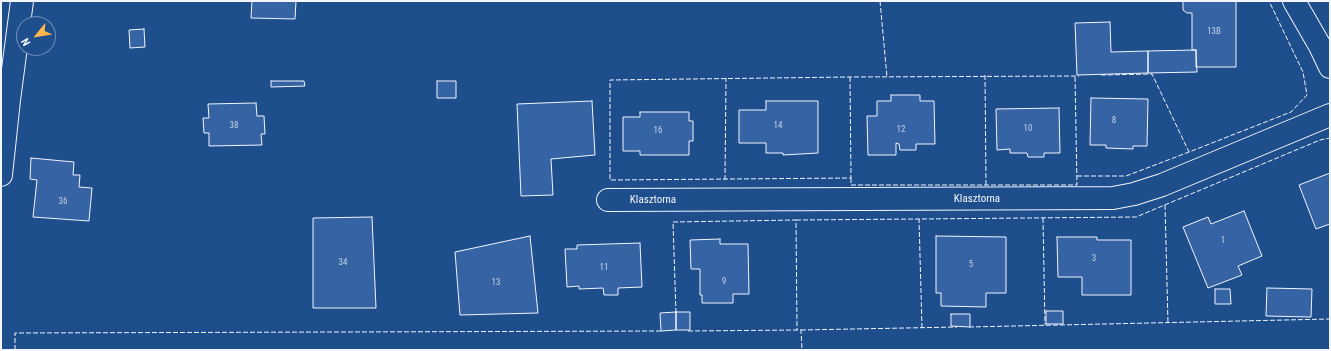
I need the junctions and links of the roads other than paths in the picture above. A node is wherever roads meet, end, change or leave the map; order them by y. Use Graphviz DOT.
graph roads {
  1 [pos="22,1"];
  2 [pos="1294,1"];
  3 [pos="1330,68"];
  4 [pos="5,100"];
  5 [pos="1330,115"];
  6 [pos="1,175"];
  7 [pos="608,200"];
  1 -- 4 [label="street"];
  2 -- 3 [label="street"];
  4 -- 6 [label="street"];
  5 -- 7 [label="street, Klasztorna"];
}
